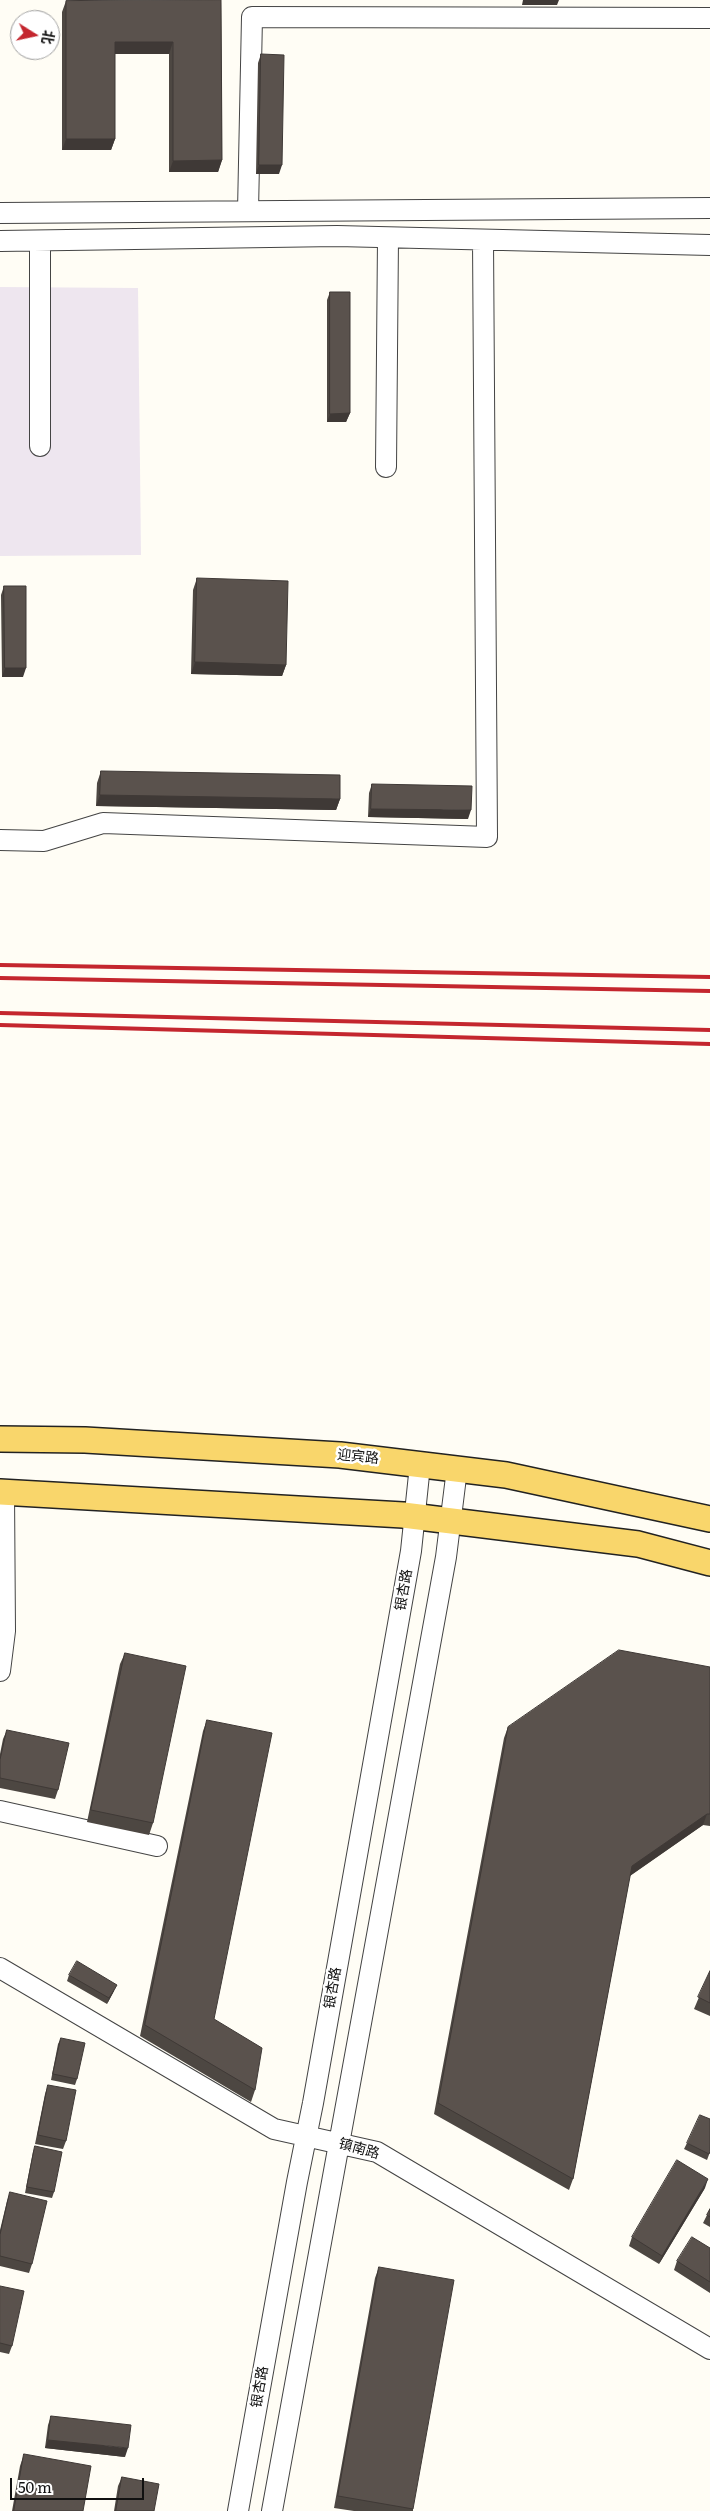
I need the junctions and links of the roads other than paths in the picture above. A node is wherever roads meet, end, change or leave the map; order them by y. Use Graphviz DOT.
graph roads {
  1 [pos="710,18"];
  2 [pos="710,208"];
  3 [pos="248,211"];
  4 [pos="0,212"];
  5 [pos="388,238"];
  6 [pos="40,240"];
  7 [pos="484,240"];
  8 [pos="0,241"];
  9 [pos="710,245"];
  10 [pos="40,446"];
  11 [pos="386,466"];
  12 [pos="0,840"];
  13 [pos="0,1439"];
  14 [pos="420,1465"];
  15 [pos="457,1469"];
  16 [pos="2,1492"];
  17 [pos="414,1517"];
  18 [pos="710,1519"];
  19 [pos="450,1521"];
  20 [pos="710,1562"];
  21 [pos="0,1670"];
  22 [pos="0,1811"];
  23 [pos="157,1846"];
  24 [pos="0,1968"];
  25 [pos="306,2136"];
  26 [pos="338,2143"];
  27 [pos="710,2349"];
  28 [pos="238,2511"];
  29 [pos="272,2511"];
  1 -- 3 [label="street"];
  2 -- 3 [label="street"];
  3 -- 4 [label="street"];
  5 -- 6 [label="street"];
  5 -- 7 [label="street"];
  5 -- 11 [label="street"];
  6 -- 8 [label="street"];
  6 -- 10 [label="street"];
  7 -- 9 [label="street"];
  7 -- 12 [label="street"];
  13 -- 14 [label="main road, 迎宾路"];
  14 -- 15 [label="main road, 迎宾路"];
  14 -- 17 [label="street, 银杏路"];
  15 -- 18 [label="main road, 迎宾路"];
  15 -- 19 [label="street"];
  16 -- 17 [label="main road"];
  16 -- 21 [label="street"];
  17 -- 19 [label="main road"];
  17 -- 25 [label="street, 银杏路"];
  19 -- 20 [label="main road"];
  19 -- 26 [label="street"];
  22 -- 23 [label="street"];
  24 -- 25 [label="street, 镇南路"];
  25 -- 26 [label="street, 镇南路"];
  25 -- 28 [label="street, 银杏路"];
  26 -- 27 [label="street, 镇南路"];
  26 -- 29 [label="street"];
}
